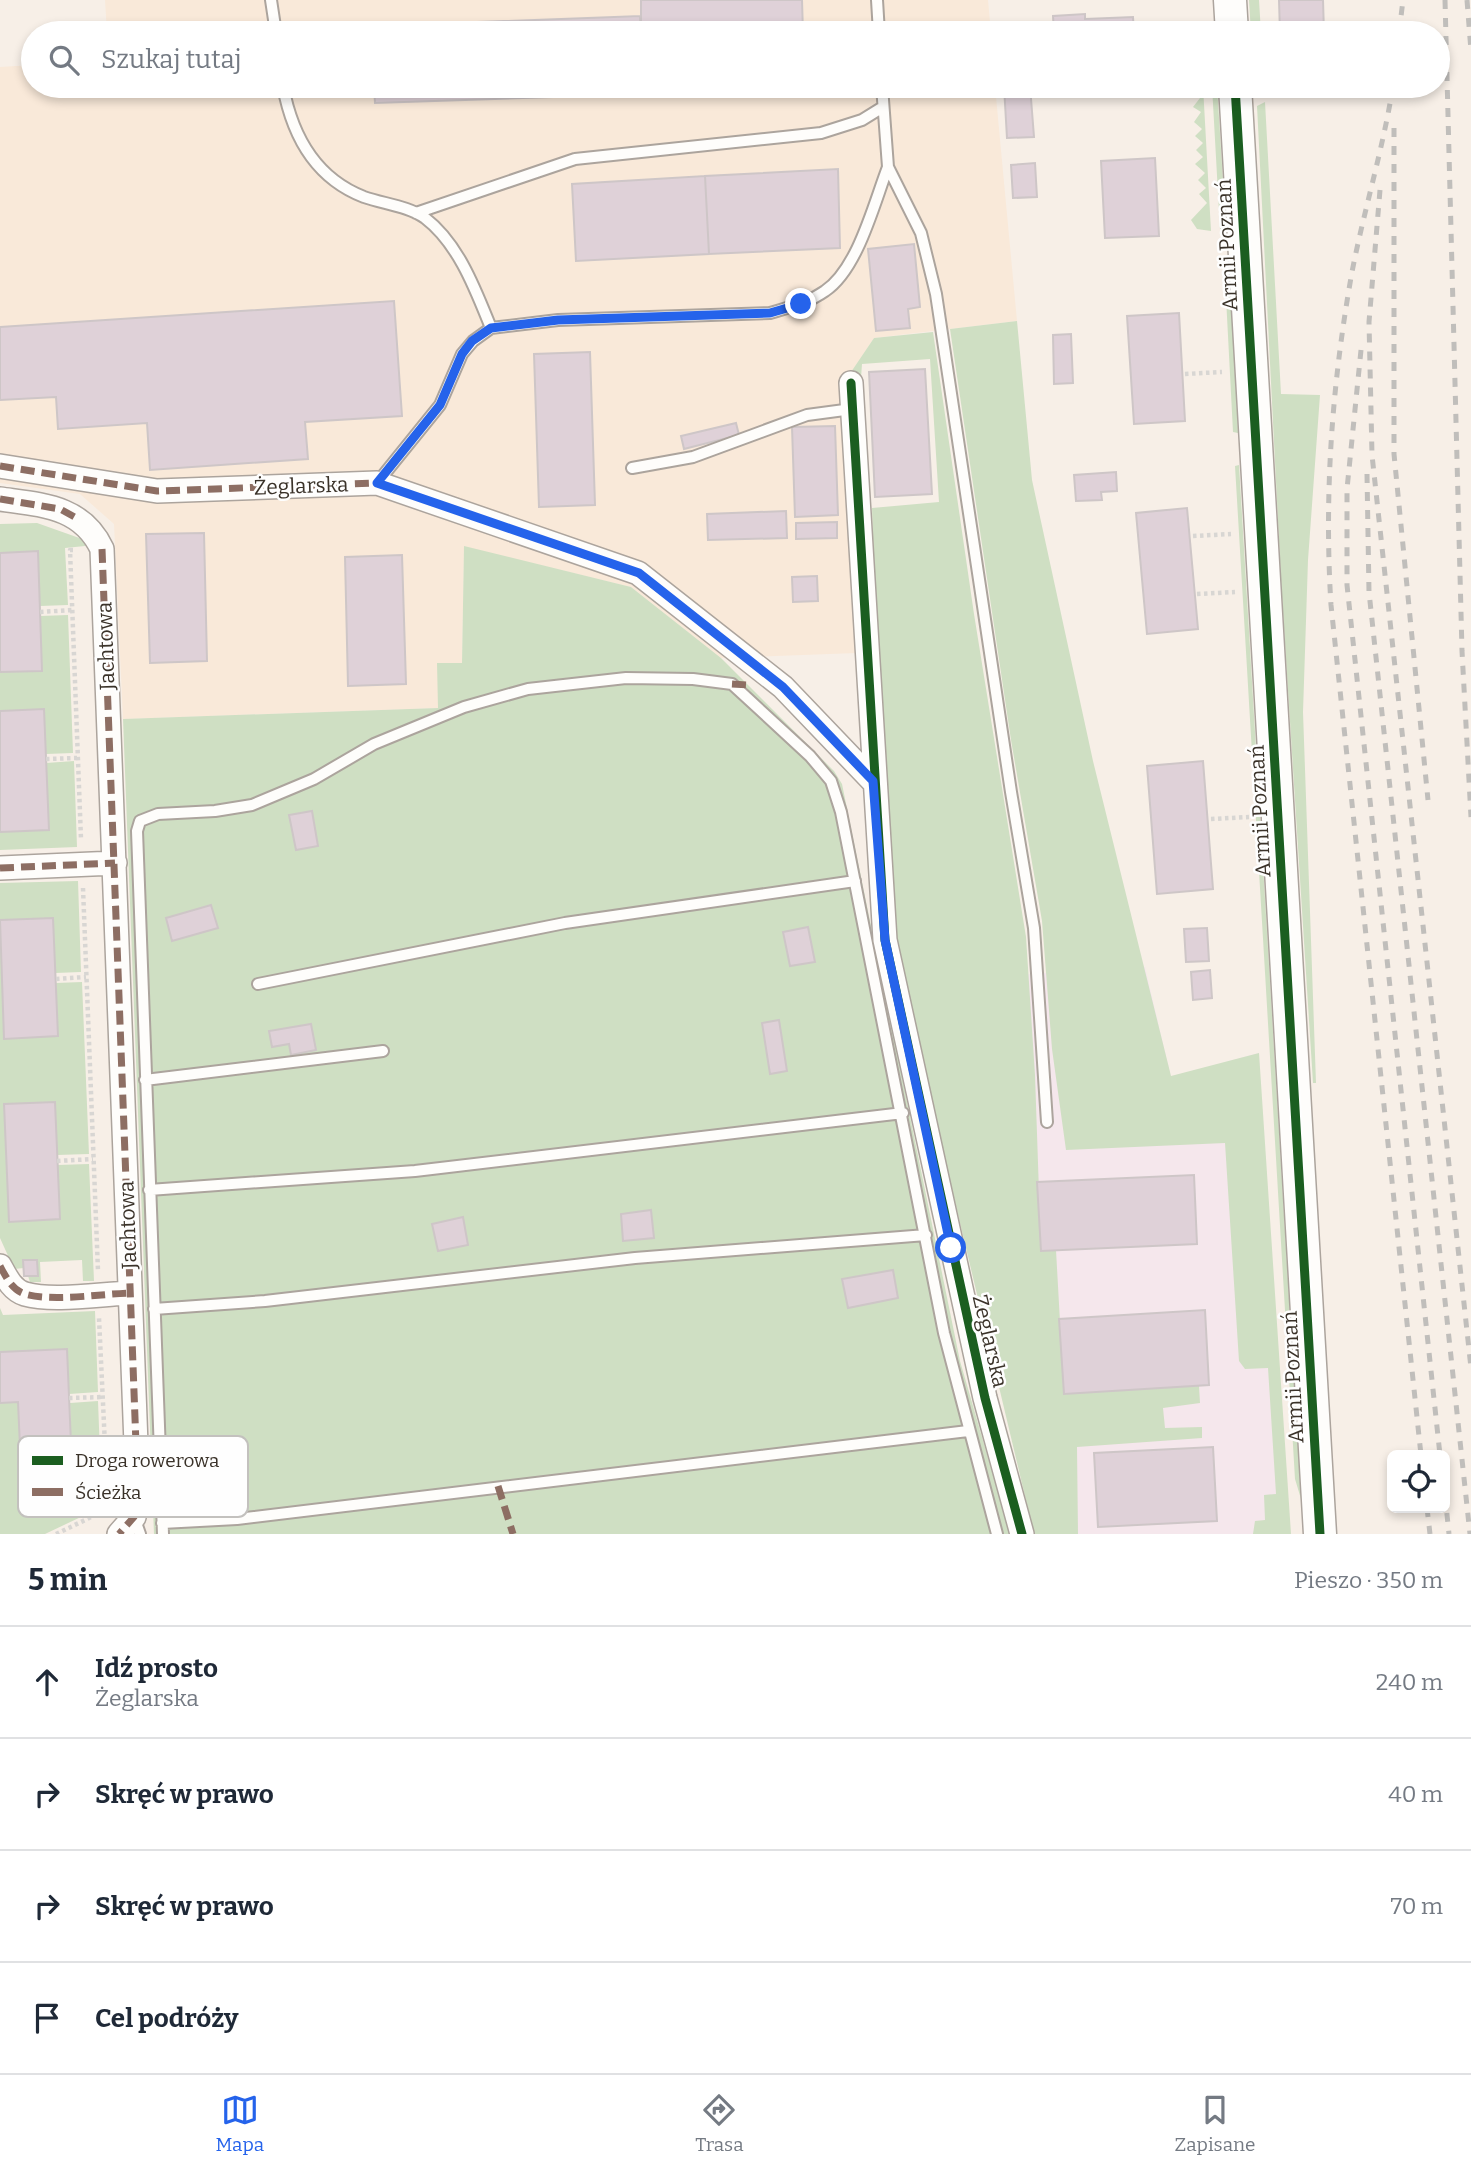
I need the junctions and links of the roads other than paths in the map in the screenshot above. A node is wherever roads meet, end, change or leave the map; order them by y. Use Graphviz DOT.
graph roads {
  1 [pos="271,0"];
  2 [pos="877,0"];
  3 [pos="1230,0"];
  4 [pos="274,21"];
  5 [pos="878,21"];
  6 [pos="1231,21"];
  7 [pos="286,98"];
  8 [pos="883,98"];
  9 [pos="1236,98"];
  10 [pos="883,107"];
  11 [pos="888,167"];
  12 [pos="416,213"];
  13 [pos="491,328"];
  14 [pos="851,383"];
  15 [pos="852,409"];
  16 [pos="0,466"];
  17 [pos="632,468"];
  18 [pos="377,483"];
  19 [pos="0,499"];
  20 [pos="873,781"];
  21 [pos="115,863"];
  22 [pos="0,868"];
  23 [pos="855,881"];
  24 [pos="258,984"];
  25 [pos="383,1051"];
  26 [pos="145,1080"];
  27 [pos="903,1113"];
  28 [pos="1047,1122"];
  29 [pos="149,1189"];
  30 [pos="926,1235"];
  31 [pos="0,1266"];
  32 [pos="130,1293"];
  33 [pos="154,1309"];
  34 [pos="968,1431"];
  35 [pos="136,1436"];
  36 [pos="159,1436"];
  37 [pos="162,1529"];
  38 [pos="998,1534"];
  39 [pos="1022,1534"];
  40 [pos="1320,1534"];
  1 -- 4 [label="lane"];
  2 -- 5 [label="lane"];
  3 -- 6 [label="main road"];
  7 -- 12 [label="lane"];
  8 -- 10 [label="lane"];
  9 -- 40 [label="main road, Armii Poznań"];
  10 -- 11 [label="lane"];
  10 -- 12 [label="lane"];
  11 -- 13 [label="lane"];
  11 -- 28 [label="lane"];
  12 -- 13 [label="lane"];
  13 -- 18 [label="lane"];
  14 -- 15 [label="street"];
  15 -- 17 [label="lane"];
  15 -- 20 [label="street"];
  16 -- 18 [label="street, Żeglarska"];
  18 -- 20 [label="street, Żeglarska"];
  19 -- 21 [label="street, Jachtowa"];
  20 -- 39 [label="street, Żeglarska"];
  21 -- 22 [label="street"];
  21 -- 32 [label="street, Jachtowa"];
  23 -- 24 [label="lane"];
  23 -- 26 [label="lane"];
  23 -- 27 [label="lane"];
  25 -- 26 [label="lane"];
  26 -- 29 [label="lane"];
  27 -- 29 [label="lane"];
  27 -- 30 [label="lane"];
  29 -- 33 [label="lane"];
  30 -- 33 [label="lane"];
  30 -- 34 [label="lane"];
  31 -- 32 [label="street, Jachtowa"];
  32 -- 35 [label="street, Jachtowa"];
  33 -- 36 [label="lane"];
  34 -- 37 [label="lane"];
  34 -- 38 [label="lane"];
}
